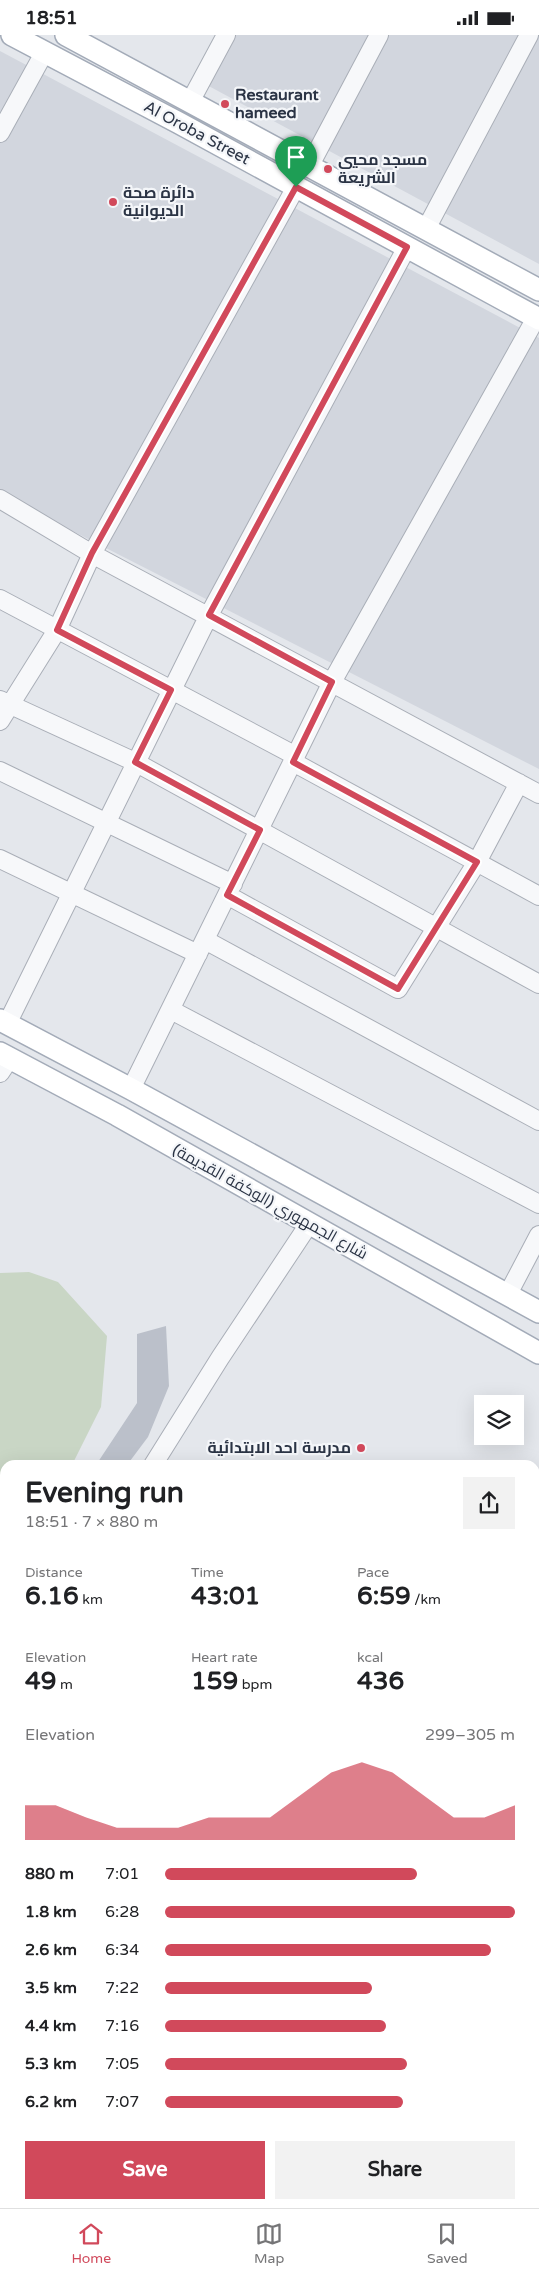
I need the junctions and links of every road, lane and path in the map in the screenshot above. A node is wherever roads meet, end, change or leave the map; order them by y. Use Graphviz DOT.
graph roads {
  1 [pos="12,35"];
  2 [pos="66,35"];
  3 [pos="226,35"];
  4 [pos="379,35"];
  5 [pos="529,35"];
  6 [pos="44,53"];
  7 [pos="190,102"];
  8 [pos="0,133"];
  9 [pos="309,167"];
  10 [pos="296,187"];
  11 [pos="426,229"];
  12 [pos="407,247"];
  13 [pos="539,290"];
  14 [pos="538,318"];
  15 [pos="0,499"];
  16 [pos="92,553"];
  17 [pos="0,599"];
  18 [pos="209,615"];
  19 [pos="57,630"];
  20 [pos="332,682"];
  21 [pos="171,690"];
  22 [pos="4,702"];
  23 [pos="0,721"];
  24 [pos="294,759"];
  25 [pos="135,762"];
  26 [pos="0,771"];
  27 [pos="519,783"];
  28 [pos="539,794"];
  29 [pos="105,822"];
  30 [pos="260,830"];
  31 [pos="0,859"];
  32 [pos="477,862"];
  33 [pos="230,889"];
  34 [pos="71,892"];
  35 [pos="539,896"];
  36 [pos="437,928"];
  37 [pos="202,947"];
  38 [pos="539,984"];
  39 [pos="171,1010"];
  40 [pos="3,1022"];
  41 [pos="3,1061"];
  42 [pos="131,1089"];
  43 [pos="539,1121"];
  44 [pos="539,1204"];
  45 [pos="352,1209"];
  46 [pos="309,1224"];
  47 [pos="539,1235"];
  48 [pos="336,1239"];
  49 [pos="508,1294"];
  50 [pos="539,1312"];
  51 [pos="539,1353"];
  52 [pos="156,1460"];
  1 -- 6 [label="main road, Al Oroba Street"];
  2 -- 7 [label="main road, Al Oroba Street"];
  3 -- 7 [label="street"];
  4 -- 9 [label="street"];
  5 -- 11 [label="street"];
  6 -- 8 [label="street"];
  6 -- 10 [label="main road, Al Oroba Street"];
  7 -- 9 [label="main road, Al Oroba Street"];
  9 -- 11 [label="main road, Al Oroba Street"];
  10 -- 12 [label="main road, Al Oroba Street"];
  10 -- 16 [label="street"];
  11 -- 13 [label="main road, Al Oroba Street"];
  12 -- 14 [label="main road, Al Oroba Street"];
  12 -- 18 [label="street"];
  14 -- 20 [label="street"];
  15 -- 16 [label="street"];
  16 -- 18 [label="street"];
  16 -- 19 [label="street"];
  17 -- 19 [label="street"];
  18 -- 20 [label="street"];
  18 -- 21 [label="street"];
  19 -- 21 [label="street"];
  19 -- 22 [label="street"];
  20 -- 24 [label="street"];
  20 -- 27 [label="street"];
  21 -- 24 [label="street"];
  21 -- 25 [label="street"];
  22 -- 23 [label="street"];
  22 -- 25 [label="street"];
  24 -- 30 [label="street"];
  24 -- 32 [label="street"];
  25 -- 29 [label="street"];
  25 -- 30 [label="street"];
  26 -- 29 [label="street"];
  27 -- 28 [label="street"];
  27 -- 32 [label="street"];
  29 -- 33 [label="street"];
  29 -- 34 [label="street"];
  30 -- 33 [label="street"];
  30 -- 36 [label="street"];
  31 -- 34 [label="street"];
  32 -- 35 [label="street"];
  32 -- 36 [label="street"];
  33 -- 36 [label="street"];
  33 -- 37 [label="street"];
  34 -- 37 [label="street"];
  34 -- 40 [label="street"];
  36 -- 38 [label="street"];
  37 -- 39 [label="street"];
  37 -- 43 [label="street"];
  39 -- 42 [label="street"];
  39 -- 44 [label="street"];
  40 -- 42 [label="main road, شارع الجمهوري (الوكفة القديمة)"];
  41 -- 46 [label="main road, شارع الجمهوري (الوكفة القديمة)"];
  42 -- 45 [label="main road, شارع الجمهوري (الوكفة القديمة)"];
  45 -- 48 [label="main road"];
  45 -- 49 [label="main road, شارع الجمهوري (الوكفة القديمة)"];
  46 -- 48 [label="main road, شارع الجمهوري (الوكفة القديمة)"];
  46 -- 52 [label="street"];
  47 -- 49 [label="street"];
  48 -- 51 [label="main road, شارع الجمهوري (الوكفة القديمة)"];
  49 -- 50 [label="main road, شارع الجمهوري (الوكفة القديمة)"];
}
